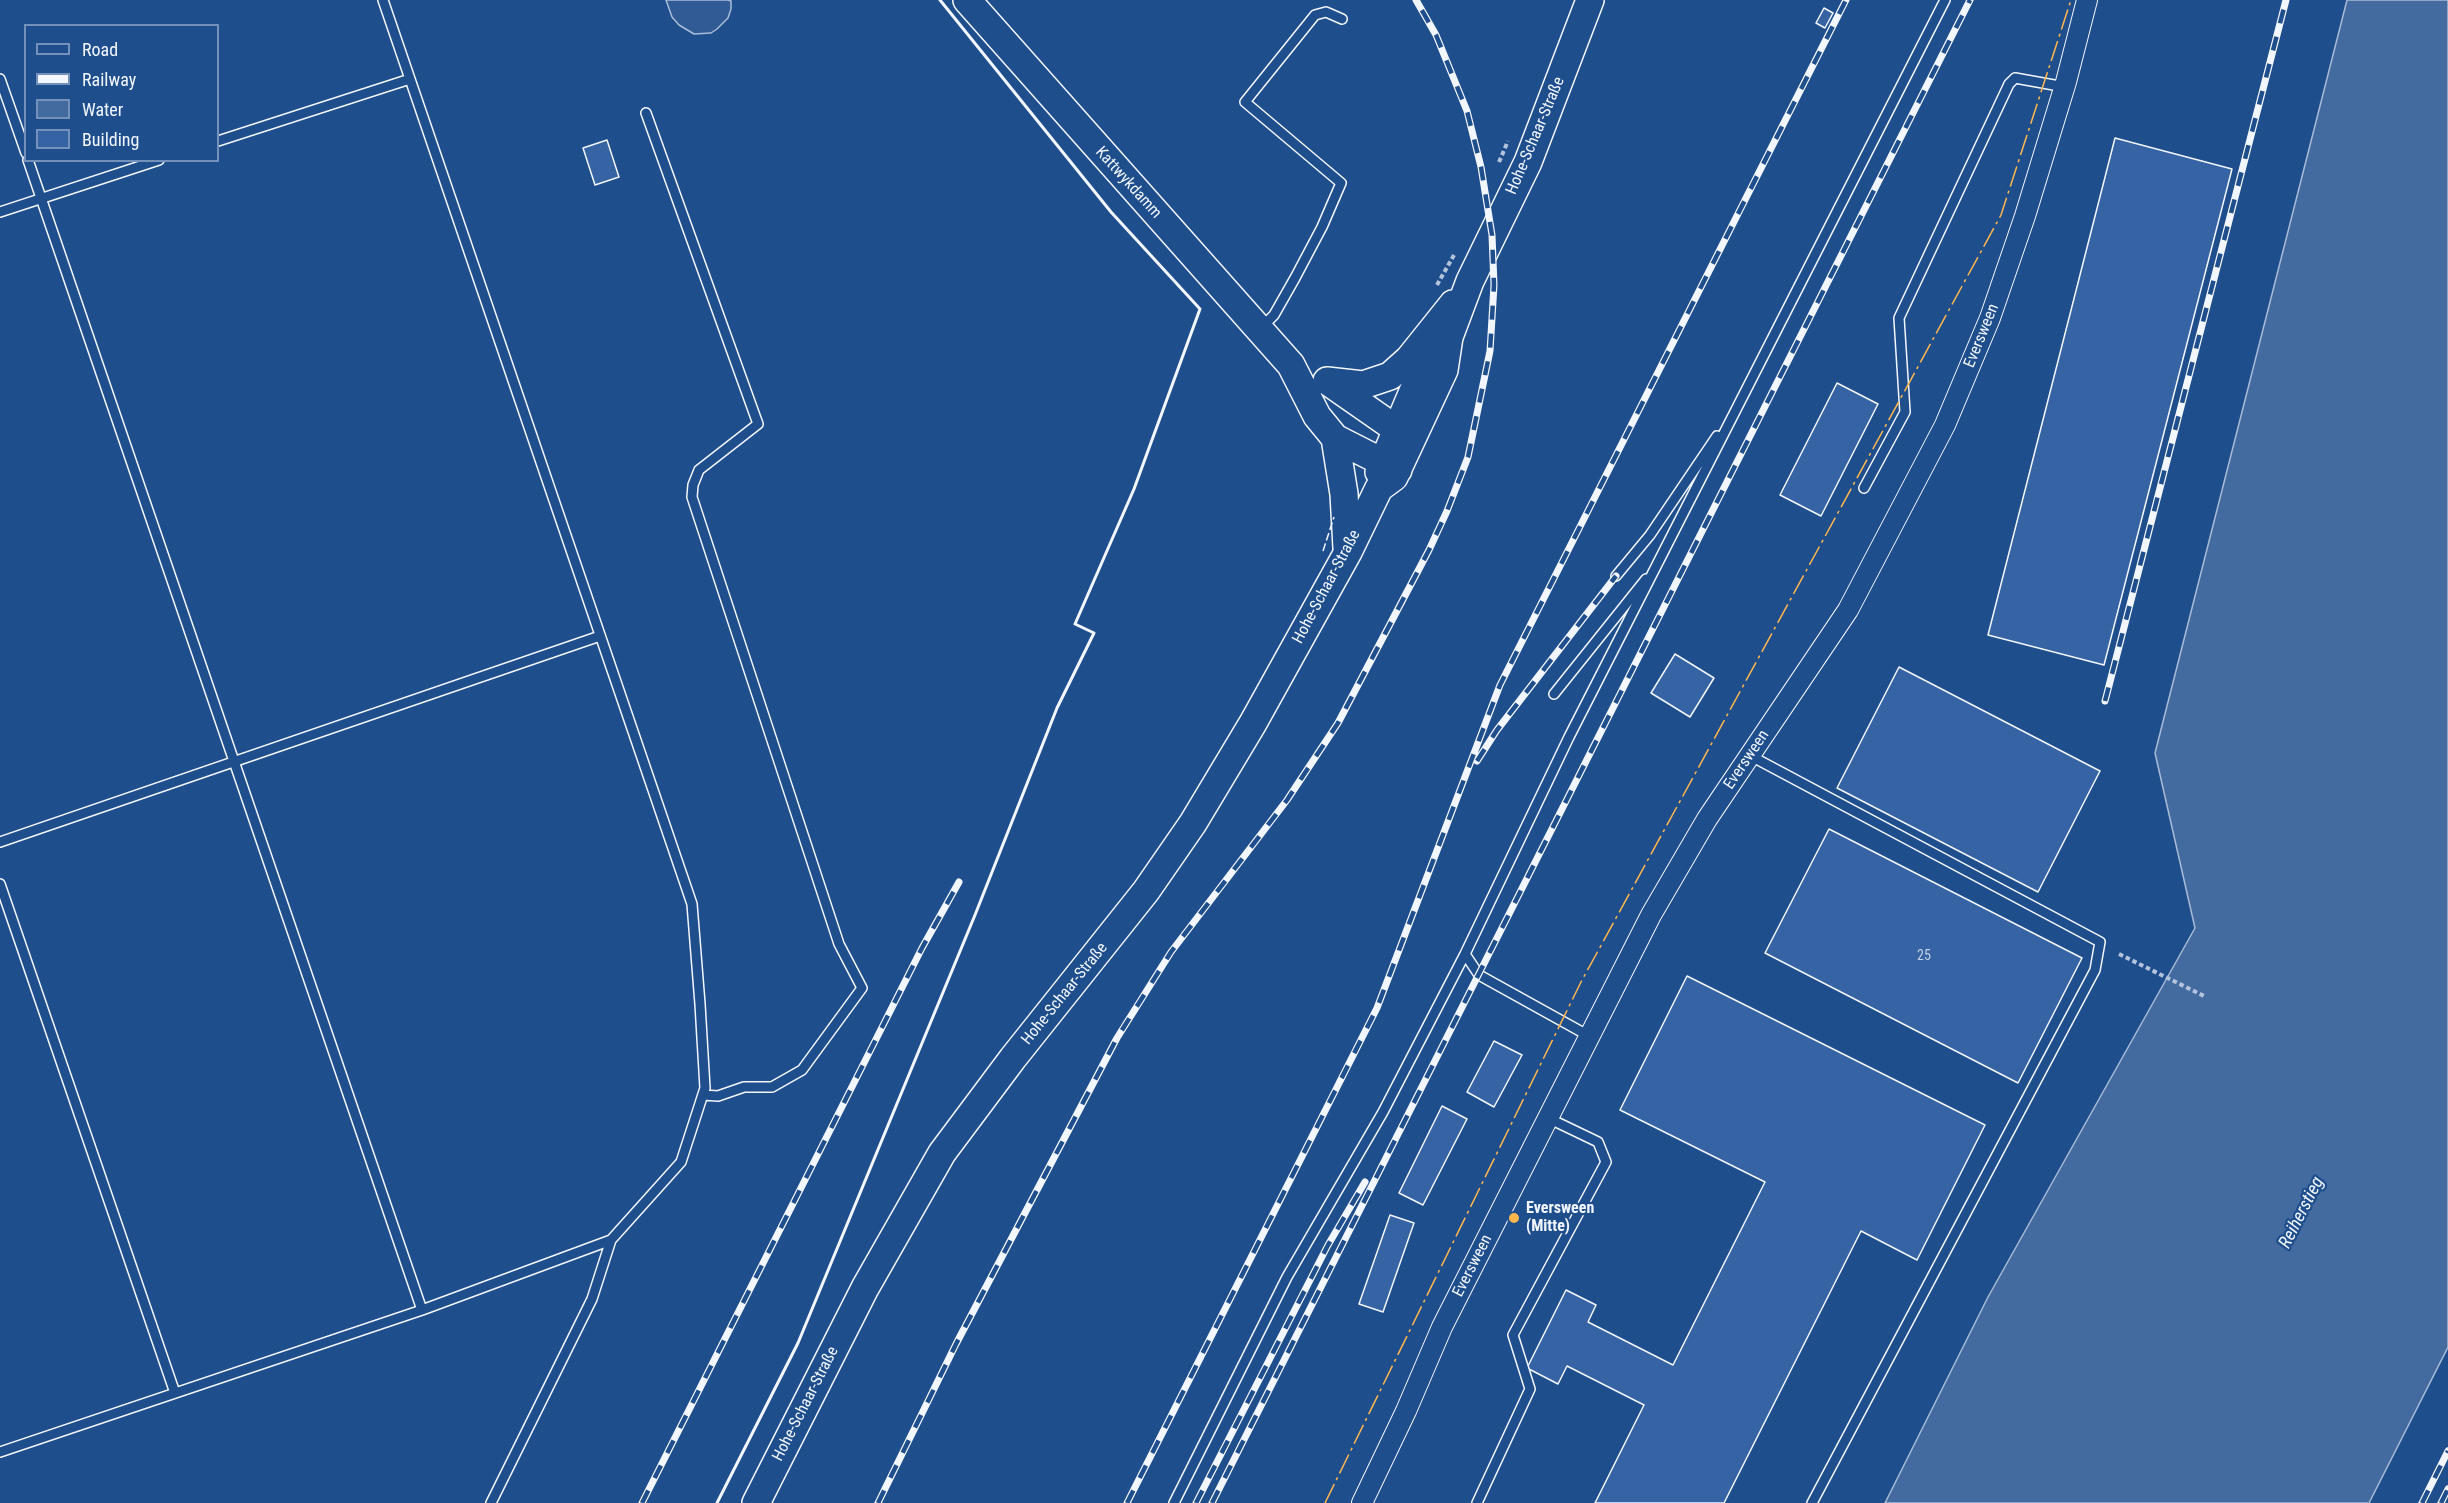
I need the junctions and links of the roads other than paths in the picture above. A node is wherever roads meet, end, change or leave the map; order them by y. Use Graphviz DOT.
graph roads {
  1 [pos="383,0"];
  2 [pos="967,0"];
  3 [pos="1590,0"];
  4 [pos="1945,0"];
  5 [pos="2087,0"];
  6 [pos="1342,19"];
  7 [pos="0,79"];
  8 [pos="410,79"];
  9 [pos="2065,87"];
  10 [pos="646,113"];
  11 [pos="219,141"];
  12 [pos="24,147"];
  13 [pos="29,162"];
  14 [pos="153,162"];
  15 [pos="41,198"];
  16 [pos="0,212"];
  17 [pos="1470,282"];
  18 [pos="1259,330"];
  19 [pos="1291,365"];
  20 [pos="1327,381"];
  21 [pos="1733,415"];
  22 [pos="1404,435"];
  23 [pos="1335,438"];
  24 [pos="1386,473"];
  25 [pos="1864,488"];
  26 [pos="1348,552"];
  27 [pos="1659,563"];
  28 [pos="1616,576"];
  29 [pos="600,636"];
  30 [pos="1554,694"];
  31 [pos="1749,755"];
  32 [pos="234,762"];
  33 [pos="0,842"];
  34 [pos="0,884"];
  35 [pos="1465,954"];
  36 [pos="1589,1036"];
  37 [pos="703,1095"];
  38 [pos="1548,1118"];
  39 [pos="611,1240"];
  40 [pos="422,1310"];
  41 [pos="175,1393"];
  42 [pos="0,1452"];
  43 [pos="491,1503"];
  44 [pos="756,1503"];
  45 [pos="1174,1503"];
  46 [pos="1362,1503"];
  47 [pos="1477,1503"];
  48 [pos="1812,1503"];
  1 -- 8 [label="lane"];
  2 -- 18 [label="main road, Kattwykdamm"];
  3 -- 17 [label="main road, Hohe-Schaar-Straße"];
  4 -- 21 [label="lane"];
  5 -- 9 [label="street, Eversween"];
  6 -- 18 [label="lane"];
  7 -- 12 [label="lane"];
  8 -- 11 [label="lane"];
  8 -- 29 [label="lane"];
  9 -- 25 [label="lane"];
  9 -- 31 [label="street, Eversween"];
  10 -- 37 [label="lane"];
  13 -- 15 [label="lane"];
  14 -- 15 [label="lane"];
  15 -- 16 [label="lane"];
  15 -- 32 [label="lane"];
  17 -- 20 [label="main road"];
  17 -- 22 [label="main road, Hohe-Schaar-Straße"];
  18 -- 19 [label="main road, Kattwykdamm"];
  19 -- 20 [label="main road, Kattwykdamm"];
  19 -- 23 [label="main road, Kattwykdamm"];
  20 -- 22 [label="main road, Kattwykdamm"];
  21 -- 27 [label="lane"];
  21 -- 28 [label="lane"];
  22 -- 24 [label="main road, Hohe-Schaar-Straße"];
  23 -- 24 [label="main road, Kattwykdamm"];
  23 -- 26 [label="main road"];
  24 -- 26 [label="main road, Hohe-Schaar-Straße"];
  26 -- 44 [label="main road, Hohe-Schaar-Straße"];
  27 -- 30 [label="lane"];
  27 -- 35 [label="lane"];
  29 -- 32 [label="lane"];
  29 -- 37 [label="lane"];
  31 -- 36 [label="street, Eversween"];
  31 -- 48 [label="lane"];
  32 -- 33 [label="lane"];
  32 -- 40 [label="lane"];
  34 -- 41 [label="lane"];
  35 -- 36 [label="lane"];
  35 -- 45 [label="lane"];
  36 -- 38 [label="street, Eversween"];
  37 -- 39 [label="lane"];
  38 -- 46 [label="street, Eversween"];
  38 -- 47 [label="lane"];
  39 -- 40 [label="lane"];
  39 -- 43 [label="lane"];
  40 -- 41 [label="lane"];
  41 -- 42 [label="lane"];
}
